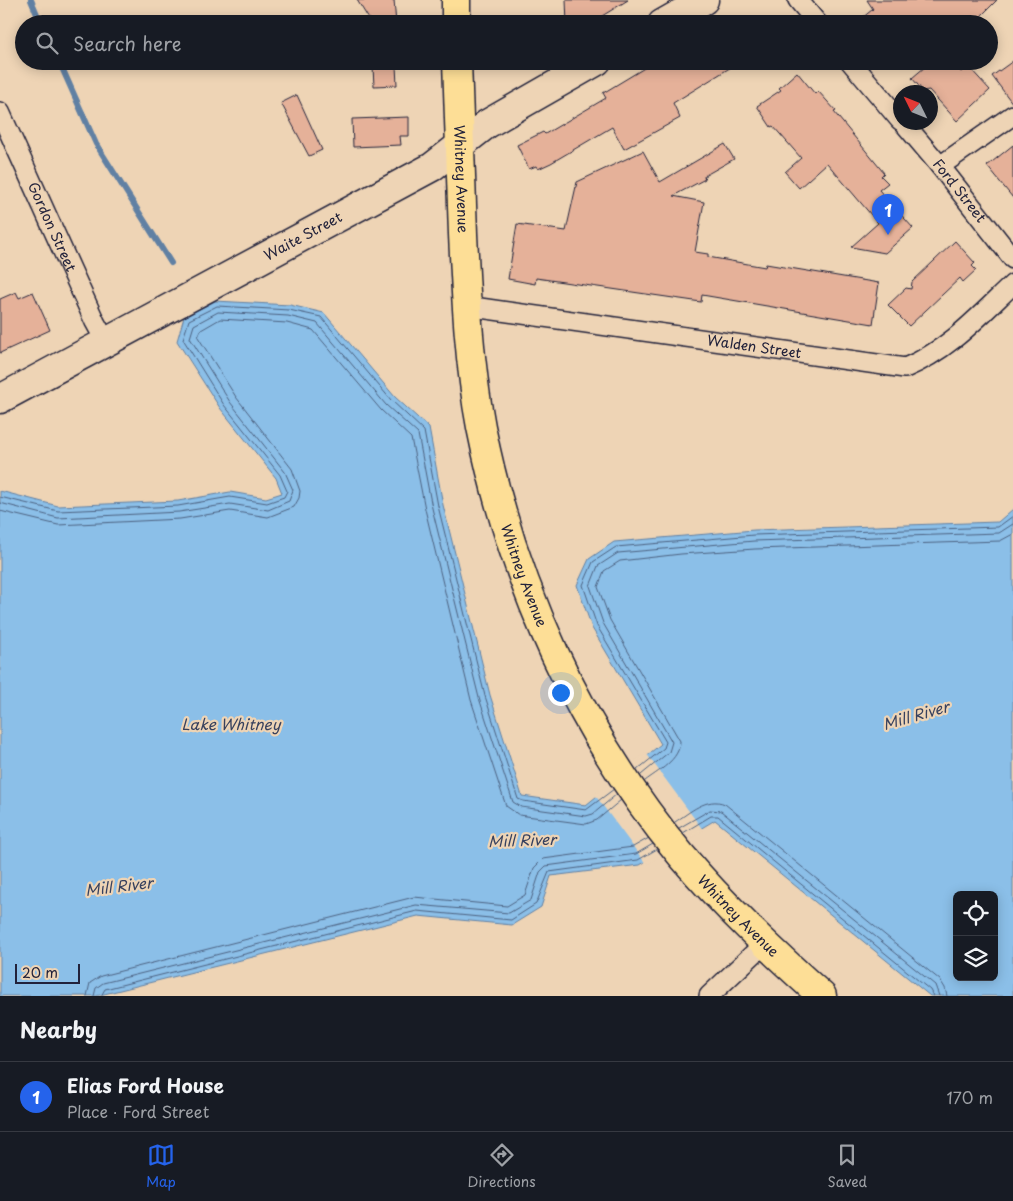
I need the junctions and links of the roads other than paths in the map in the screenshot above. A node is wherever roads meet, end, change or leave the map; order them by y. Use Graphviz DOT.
graph roads {
  1 [pos="456,0"];
  2 [pos="704,0"];
  3 [pos="798,0"];
  4 [pos="456,15"];
  5 [pos="678,15"];
  6 [pos="810,15"];
  7 [pos="457,70"];
  8 [pos="581,70"];
  9 [pos="858,70"];
  10 [pos="893,111"];
  11 [pos="0,112"];
  12 [pos="1013,115"];
  13 [pos="910,130"];
  14 [pos="460,147"];
  15 [pos="940,166"];
  16 [pos="1013,260"];
  17 [pos="1013,284"];
  18 [pos="466,306"];
  19 [pos="106,342"];
  20 [pos="0,399"];
  21 [pos="764,944"];
  22 [pos="709,996"];
  23 [pos="822,996"];
  1 -- 4 [label="main road"];
  2 -- 5 [label="street"];
  3 -- 6 [label="street"];
  7 -- 14 [label="main road, Whitney Avenue"];
  8 -- 14 [label="street, Waite Street"];
  9 -- 10 [label="street, Ford Street"];
  11 -- 19 [label="street, Gordon Street"];
  12 -- 15 [label="street"];
  13 -- 15 [label="street, Ford Street"];
  14 -- 18 [label="main road, Whitney Avenue"];
  14 -- 19 [label="street, Waite Street"];
  15 -- 16 [label="street, Ford Street"];
  17 -- 18 [label="street, Walden Street"];
  18 -- 21 [label="main road, Whitney Avenue"];
  19 -- 20 [label="street, Waite Street"];
  21 -- 22 [label="street"];
  21 -- 23 [label="main road, Whitney Avenue"];
}
